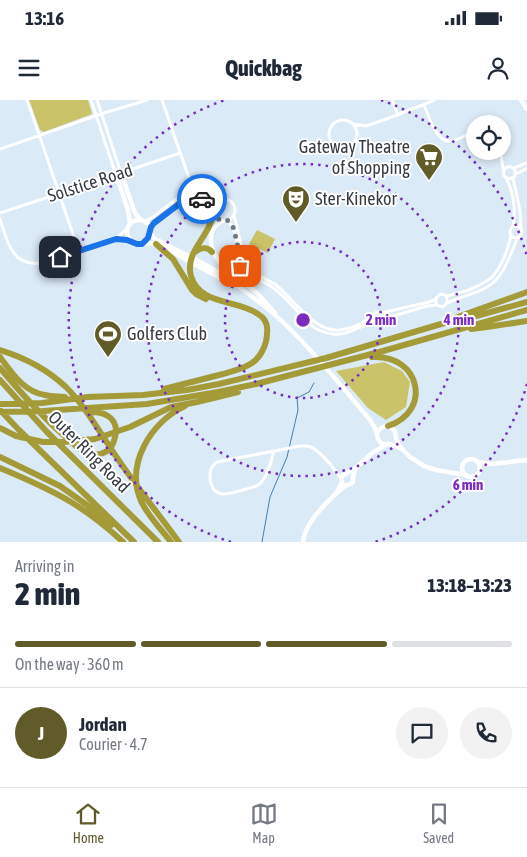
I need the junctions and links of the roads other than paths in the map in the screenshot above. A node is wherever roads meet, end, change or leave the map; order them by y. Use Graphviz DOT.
graph roads {
  1 [pos="27,100"];
  2 [pos="91,100"];
  3 [pos="97,100"];
  4 [pos="147,100"];
  5 [pos="162,100"];
  6 [pos="392,100"];
  7 [pos="435,100"];
  8 [pos="521,100"];
  9 [pos="424,105"];
  10 [pos="527,109"];
  11 [pos="101,114"];
  12 [pos="96,115"];
  13 [pos="398,115"];
  14 [pos="352,124"];
  15 [pos="366,126"];
  16 [pos="40,135"];
  17 [pos="466,135"];
  18 [pos="356,138"];
  19 [pos="0,149"];
  20 [pos="180,153"];
  21 [pos="502,160"];
  22 [pos="504,160"];
  23 [pos="527,163"];
  24 [pos="509,167"];
  25 [pos="514,168"];
  26 [pos="527,168"];
  27 [pos="504,170"];
  28 [pos="119,174"];
  29 [pos="514,176"];
  30 [pos="506,178"];
  31 [pos="192,187"];
  32 [pos="195,192"];
  33 [pos="58,193"];
  34 [pos="202,200"];
  35 [pos="215,203"];
  36 [pos="213,211"];
  37 [pos="0,213"];
  38 [pos="234,214"];
  39 [pos="0,219"];
  40 [pos="143,221"];
  41 [pos="224,221"];
  42 [pos="130,224"];
  43 [pos="513,226"];
  44 [pos="521,228"];
  45 [pos="127,229"];
  46 [pos="150,232"];
  47 [pos="511,234"];
  48 [pos="518,238"];
  49 [pos="116,239"];
  50 [pos="132,242"];
  51 [pos="142,244"];
  52 [pos="156,244"];
  53 [pos="245,251"];
  54 [pos="79,252"];
  55 [pos="212,252"];
  56 [pos="181,255"];
  57 [pos="192,255"];
  58 [pos="238,255"];
  59 [pos="239,262"];
  60 [pos="247,262"];
  61 [pos="527,292"];
  62 [pos="446,296"];
  63 [pos="436,298"];
  64 [pos="220,301"];
  65 [pos="527,302"];
  66 [pos="447,303"];
  67 [pos="438,305"];
  68 [pos="527,310"];
  69 [pos="381,313"];
  70 [pos="372,316"];
  71 [pos="382,319"];
  72 [pos="527,321"];
  73 [pos="374,322"];
  74 [pos="285,324"];
  75 [pos="441,324"];
  76 [pos="462,328"];
  77 [pos="0,350"];
  78 [pos="0,357"];
  79 [pos="356,358"];
  80 [pos="0,368"];
  81 [pos="0,380"];
  82 [pos="256,384"];
  83 [pos="143,395"];
  84 [pos="88,397"];
  85 [pos="191,403"];
  86 [pos="0,404"];
  87 [pos="0,410"];
  88 [pos="44,411"];
  89 [pos="370,420"];
  90 [pos="387,426"];
  91 [pos="0,428"];
  92 [pos="377,436"];
  93 [pos="395,436"];
  94 [pos="388,444"];
  95 [pos="402,449"];
  96 [pos="274,452"];
  97 [pos="372,452"];
  98 [pos="0,457"];
  99 [pos="527,460"];
  100 [pos="477,462"];
  101 [pos="464,464"];
  102 [pos="492,464"];
  103 [pos="0,468"];
  104 [pos="355,469"];
  105 [pos="451,472"];
  106 [pos="479,472"];
  107 [pos="466,475"];
  108 [pos="353,476"];
  109 [pos="344,479"];
  110 [pos="123,542"];
  111 [pos="129,542"];
  112 [pos="134,542"];
  113 [pos="158,542"];
  114 [pos="171,542"];
  115 [pos="179,542"];
  116 [pos="303,542"];
  1 -- 16 [label="street"];
  2 -- 12 [label="street"];
  3 -- 11 [label="street"];
  4 -- 11 [label="street"];
  5 -- 20 [label="street"];
  6 -- 13 [label="street"];
  7 -- 9 [label="street"];
  8 -- 10 [label="street"];
  9 -- 13 [label="street"];
  9 -- 17 [label="street"];
  11 -- 12 [label="street"];
  11 -- 28 [label="street"];
  12 -- 16 [label="street"];
  12 -- 28 [label="street"];
  13 -- 15 [label="street"];
  14 -- 15 [label="street"];
  14 -- 18 [label="street"];
  14 -- 18 [label="street"];
  15 -- 18 [label="street"];
  16 -- 19 [label="street"];
  16 -- 33 [label="street"];
  20 -- 28 [label="street, Solstice Road"];
  20 -- 31 [label="street"];
  21 -- 27 [label="street"];
  22 -- 24 [label="street"];
  23 -- 25 [label="street"];
  24 -- 25 [label="street"];
  24 -- 27 [label="street"];
  25 -- 29 [label="street"];
  26 -- 29 [label="street"];
  27 -- 30 [label="street"];
  28 -- 33 [label="street, Solstice Road"];
  28 -- 40 [label="street"];
  28 -- 42 [label="street"];
  29 -- 30 [label="street"];
  29 -- 44 [label="street"];
  30 -- 43 [label="street"];
  31 -- 32 [label="street"];
  31 -- 40 [label="street"];
  32 -- 34 [label="street"];
  32 -- 46 [label="street"];
  33 -- 37 [label="street, Solstice Road"];
  33 -- 54 [label="street"];
  34 -- 35 [label="street"];
  34 -- 36 [label="street"];
  35 -- 36 [label="street"];
  35 -- 38 [label="street"];
  36 -- 41 [label="street"];
  36 -- 57 [label="highway"];
  38 -- 41 [label="street"];
  38 -- 53 [label="street"];
  39 -- 54 [label="street"];
  40 -- 42 [label="street"];
  40 -- 46 [label="street"];
  41 -- 55 [label="street"];
  41 -- 58 [label="street"];
  42 -- 45 [label="street"];
  43 -- 44 [label="street"];
  43 -- 47 [label="street"];
  44 -- 48 [label="street"];
  45 -- 49 [label="street"];
  45 -- 50 [label="street"];
  46 -- 51 [label="street"];
  46 -- 56 [label="street"];
  47 -- 48 [label="street"];
  47 -- 62 [label="street"];
  48 -- 66 [label="street"];
  49 -- 50 [label="street"];
  49 -- 54 [label="street"];
  50 -- 51 [label="street"];
  51 -- 52 [label="street"];
  52 -- 56 [label="street"];
  52 -- 64 [label="highway"];
  53 -- 58 [label="street"];
  53 -- 60 [label="street"];
  55 -- 57 [label="highway"];
  55 -- 74 [label="street"];
  56 -- 74 [label="street"];
  57 -- 64 [label="highway"];
  58 -- 59 [label="street"];
  59 -- 60 [label="street"];
  59 -- 73 [label="street"];
  60 -- 70 [label="street"];
  61 -- 75 [label="highway"];
  62 -- 63 [label="street"];
  62 -- 66 [label="street"];
  63 -- 67 [label="street"];
  63 -- 69 [label="street"];
  64 -- 83 [label="highway"];
  65 -- 75 [label="highway"];
  66 -- 67 [label="street"];
  67 -- 71 [label="street"];
  68 -- 76 [label="highway"];
  69 -- 70 [label="street"];
  69 -- 71 [label="street"];
  70 -- 73 [label="street"];
  71 -- 73 [label="street"];
  72 -- 76 [label="highway"];
  74 -- 89 [label="street"];
  75 -- 83 [label="highway"];
  76 -- 79 [label="highway"];
  77 -- 115 [label="highway"];
  78 -- 84 [label="highway"];
  79 -- 82 [label="highway"];
  79 -- 90 [label="highway"];
  80 -- 88 [label="highway"];
  81 -- 113 [label="highway, Outer Ring Road"];
  82 -- 85 [label="highway"];
  82 -- 88 [label="highway"];
  83 -- 84 [label="highway"];
  84 -- 86 [label="highway"];
  85 -- 91 [label="highway"];
  85 -- 114 [label="highway"];
  87 -- 88 [label="highway"];
  87 -- 112 [label="highway, Outer Ring Road"];
  89 -- 90 [label="street"];
  89 -- 92 [label="street"];
  90 -- 92 [label="street"];
  90 -- 93 [label="street"];
  92 -- 94 [label="street"];
  92 -- 97 [label="street"];
  93 -- 94 [label="street"];
  93 -- 95 [label="street"];
  94 -- 95 [label="street"];
  94 -- 97 [label="street"];
  95 -- 105 [label="street"];
  96 -- 96 [label="street"];
  96 -- 109 [label="street"];
  97 -- 104 [label="street"];
  98 -- 111 [label="highway"];
  99 -- 102 [label="street"];
  100 -- 101 [label="street"];
  100 -- 102 [label="street"];
  100 -- 106 [label="street"];
  101 -- 105 [label="street"];
  101 -- 107 [label="street"];
  102 -- 106 [label="street"];
  103 -- 110 [label="highway"];
  104 -- 108 [label="street"];
  104 -- 109 [label="street"];
  105 -- 107 [label="street"];
  106 -- 107 [label="street"];
  108 -- 109 [label="street"];
  108 -- 109 [label="street"];
  109 -- 116 [label="street"];
}
